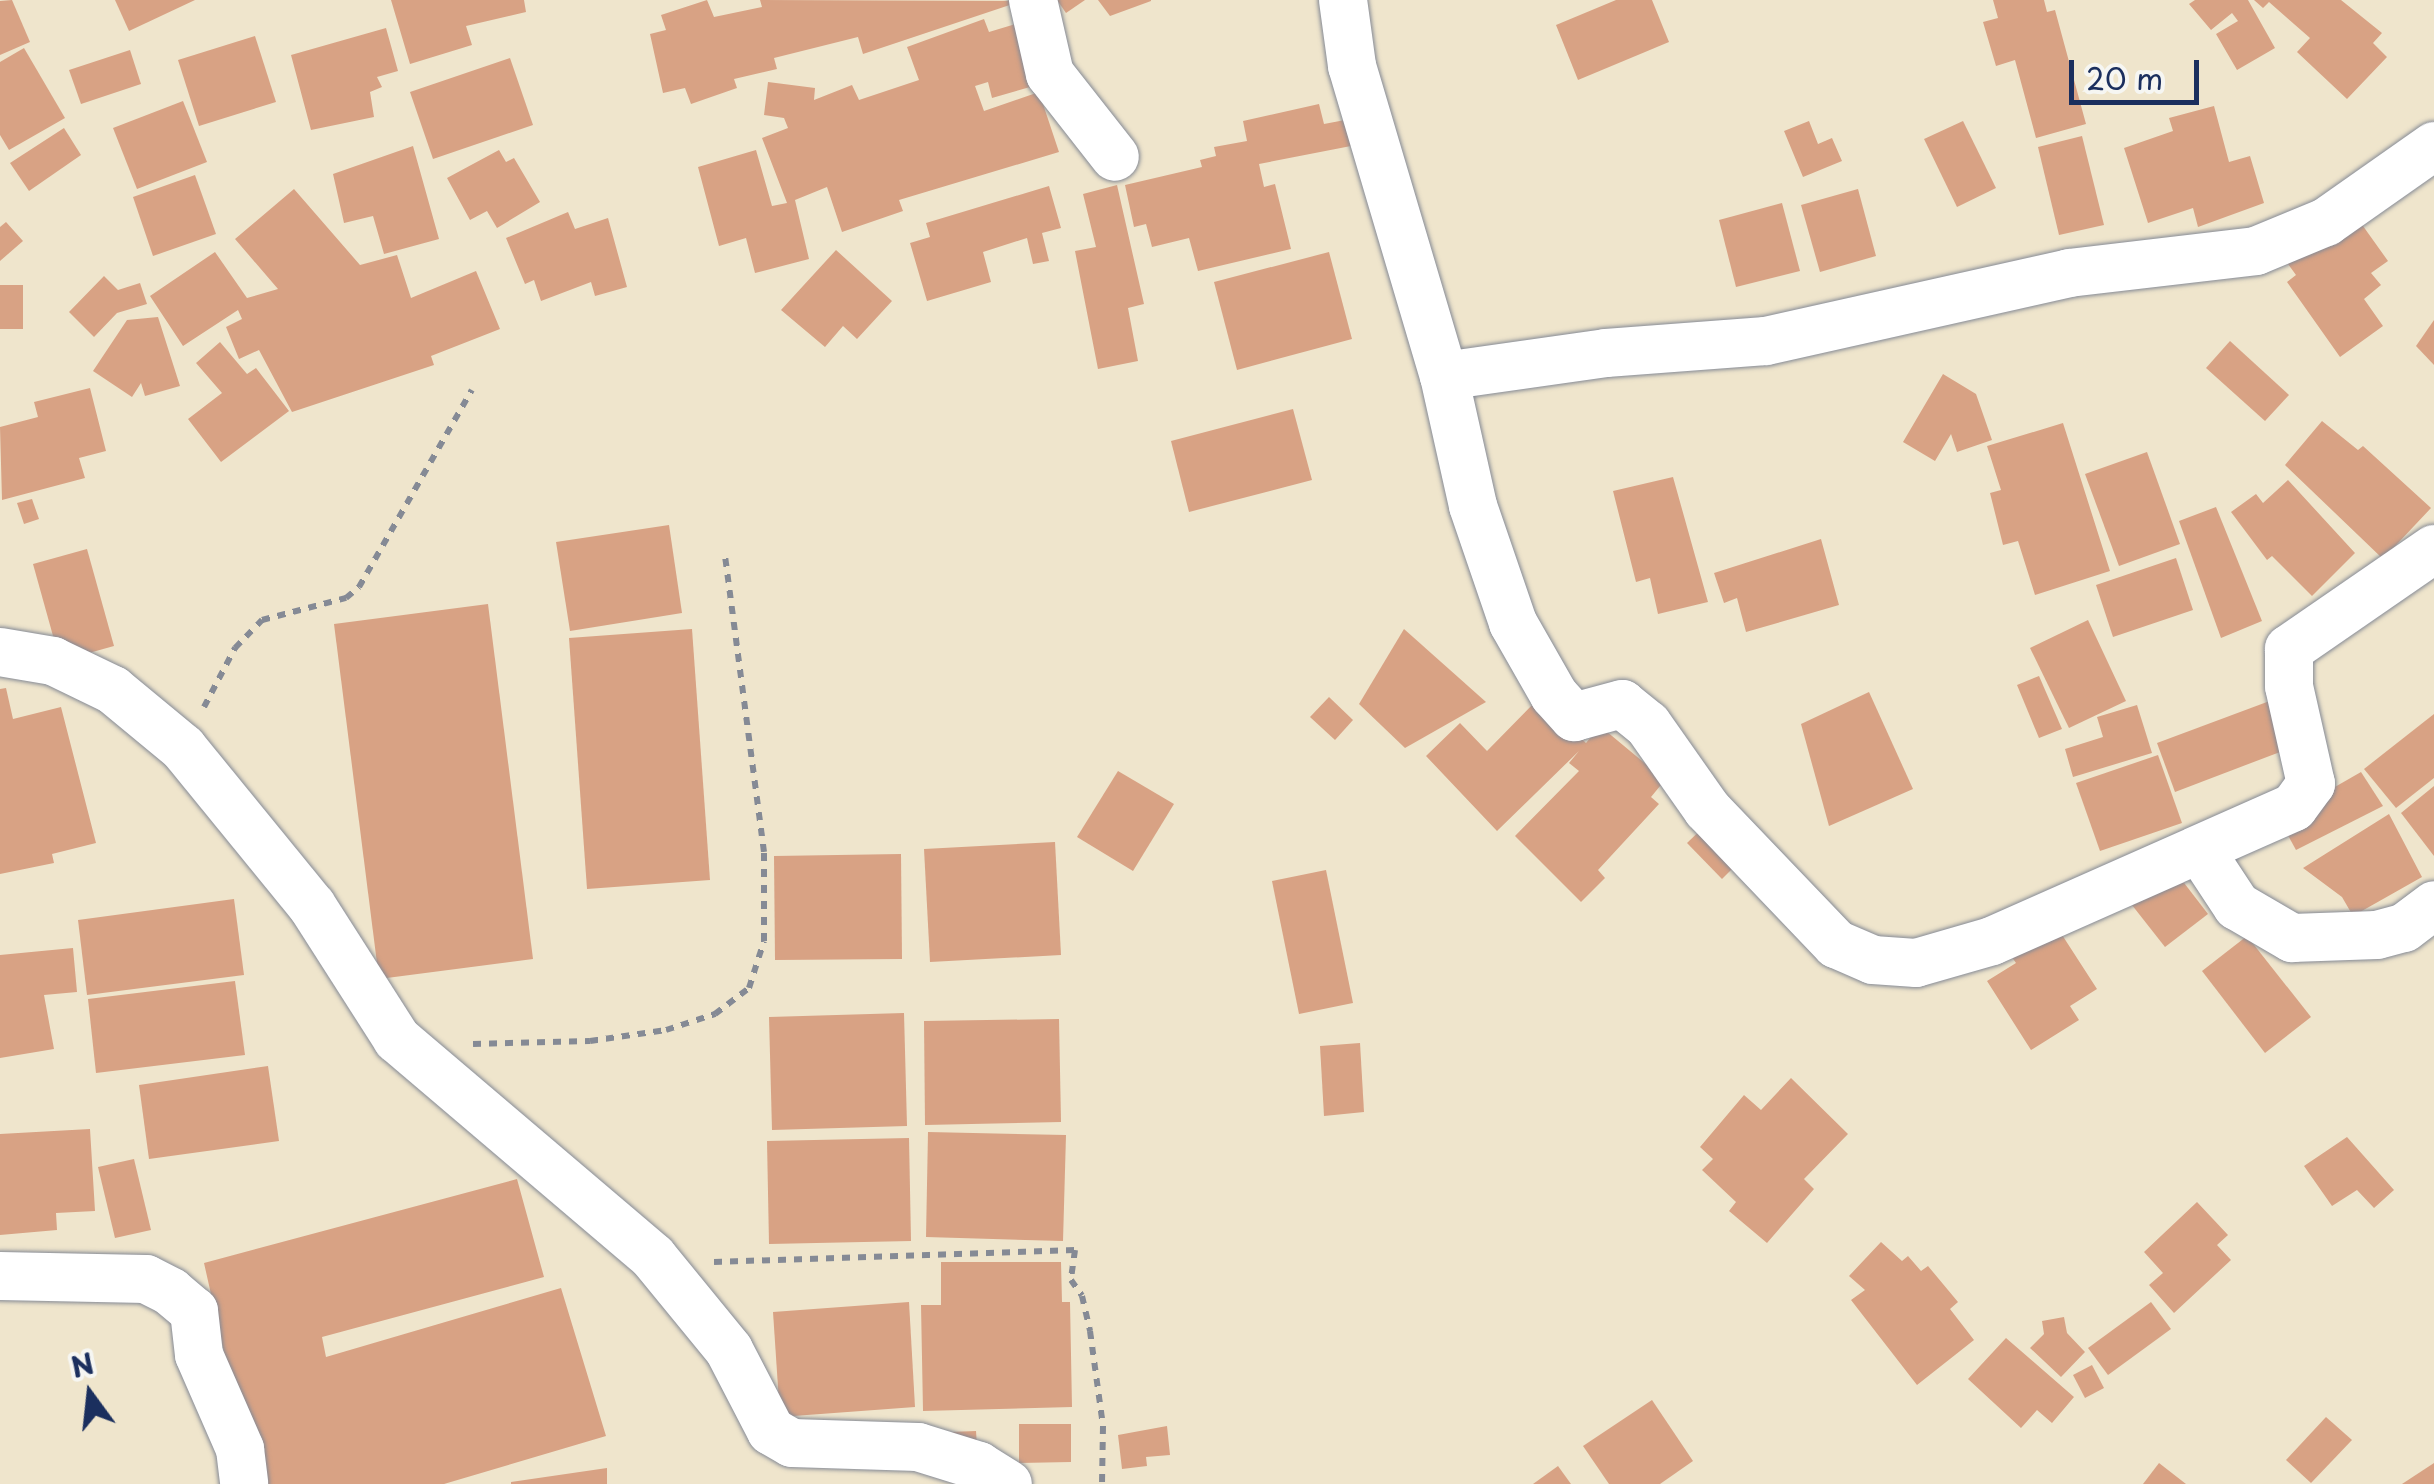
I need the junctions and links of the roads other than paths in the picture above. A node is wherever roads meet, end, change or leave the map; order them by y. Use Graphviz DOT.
graph roads {
  1 [pos="1034,0"];
  2 [pos="1343,0"];
  3 [pos="2434,146"];
  4 [pos="1115,158"];
  5 [pos="1444,376"];
  6 [pos="2434,549"];
  7 [pos="0,652"];
  8 [pos="2202,853"];
  9 [pos="2434,905"];
  10 [pos="0,1276"];
  11 [pos="244,1484"];
  12 [pos="1008,1484"];
  1 -- 4 [label="street"];
  2 -- 5 [label="street"];
  3 -- 5 [label="street"];
  5 -- 8 [label="street"];
  6 -- 8 [label="street"];
  7 -- 12 [label="street"];
  8 -- 9 [label="street"];
  10 -- 11 [label="street"];
}
